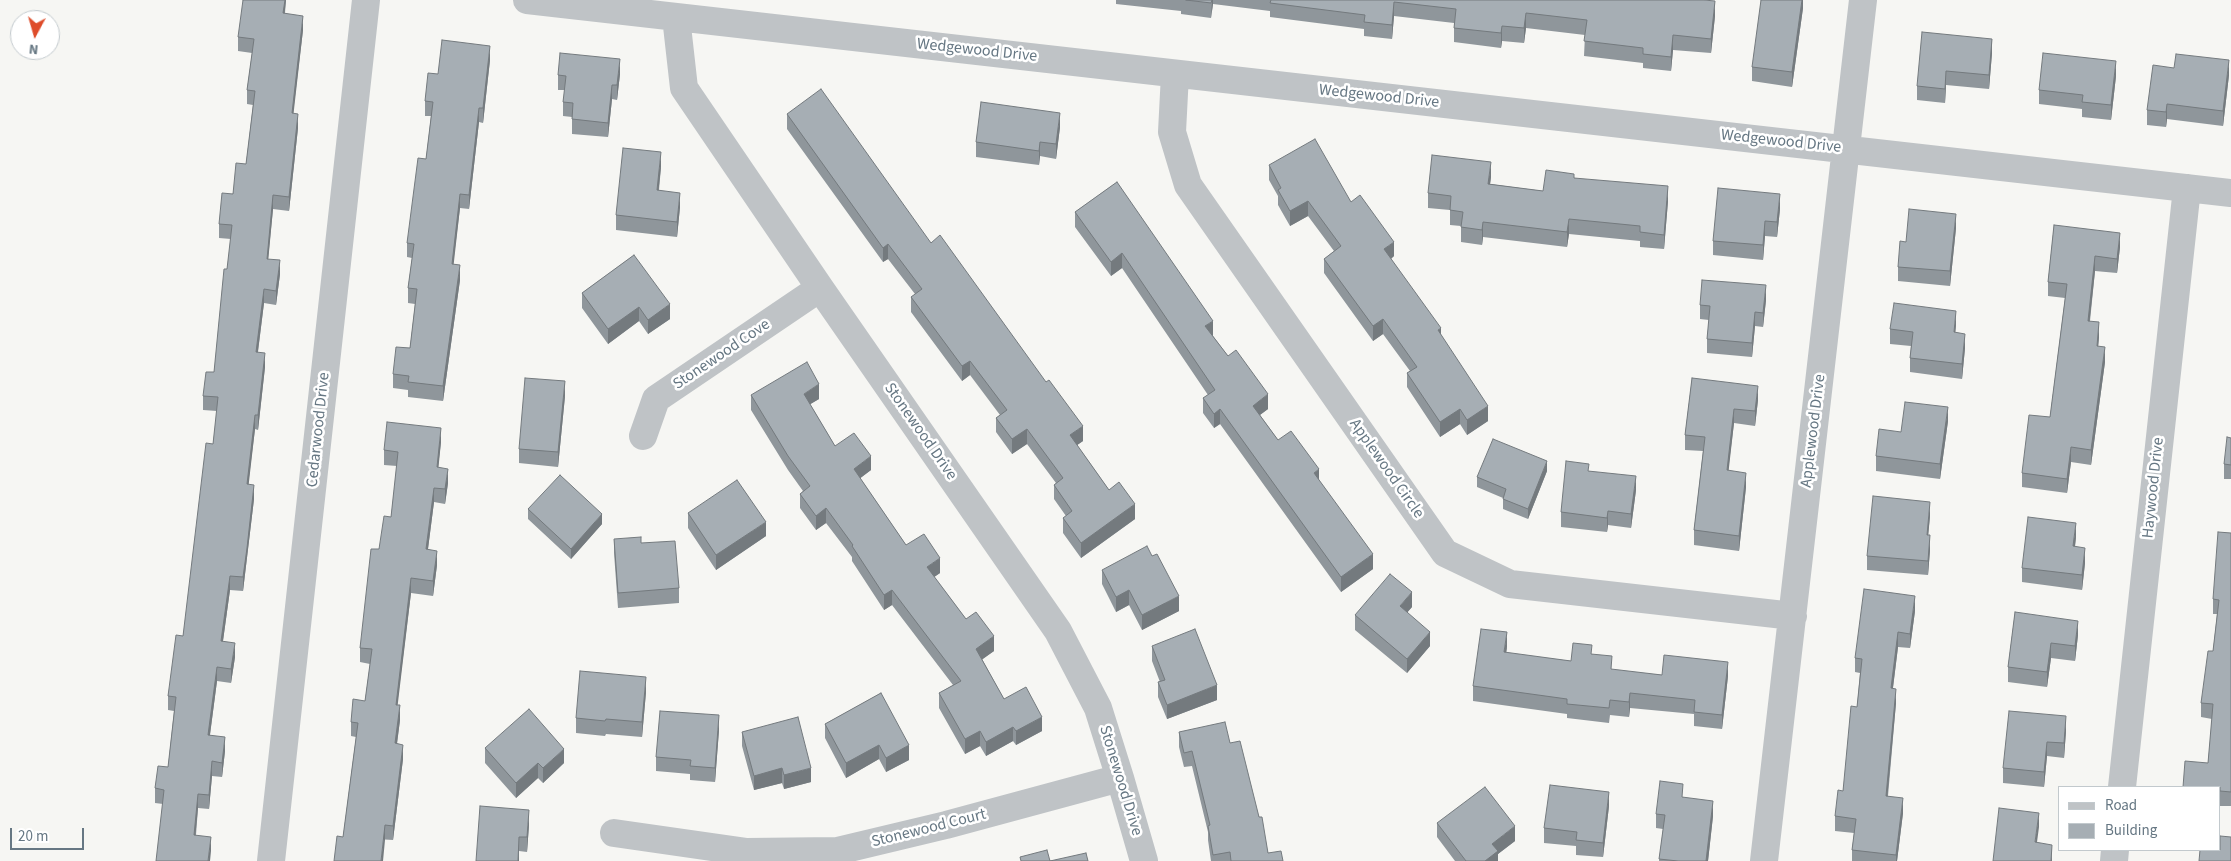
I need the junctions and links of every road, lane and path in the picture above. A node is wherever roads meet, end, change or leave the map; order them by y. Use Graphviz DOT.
graph roads {
  1 [pos="366,0"];
  2 [pos="527,0"];
  3 [pos="1863,0"];
  4 [pos="676,17"];
  5 [pos="1175,74"];
  6 [pos="1847,150"];
  7 [pos="2187,188"];
  8 [pos="2231,193"];
  9 [pos="820,288"];
  10 [pos="642,436"];
  11 [pos="1793,616"];
  12 [pos="1120,778"];
  13 [pos="2122,786"];
  14 [pos="614,833"];
  15 [pos="271,861"];
  16 [pos="1144,861"];
  17 [pos="1764,861"];
  1 -- 15 [label="street, Cedarwood Drive"];
  2 -- 4 [label="street, Wedgewood Drive"];
  3 -- 6 [label="street, Applewood Drive"];
  4 -- 5 [label="street, Wedgewood Drive"];
  4 -- 9 [label="street, Stonewood Drive"];
  5 -- 6 [label="street, Wedgewood Drive"];
  5 -- 11 [label="street, Applewood Circle"];
  6 -- 7 [label="street, Wedgewood Drive"];
  6 -- 11 [label="street, Applewood Drive"];
  7 -- 8 [label="street, Wedgewood Drive"];
  7 -- 13 [label="street, Haywood Drive"];
  9 -- 10 [label="street, Stonewood Cove"];
  9 -- 12 [label="street, Stonewood Drive"];
  11 -- 17 [label="street, Applewood Drive"];
  12 -- 14 [label="street, Stonewood Court"];
  12 -- 16 [label="street, Stonewood Drive"];
}
